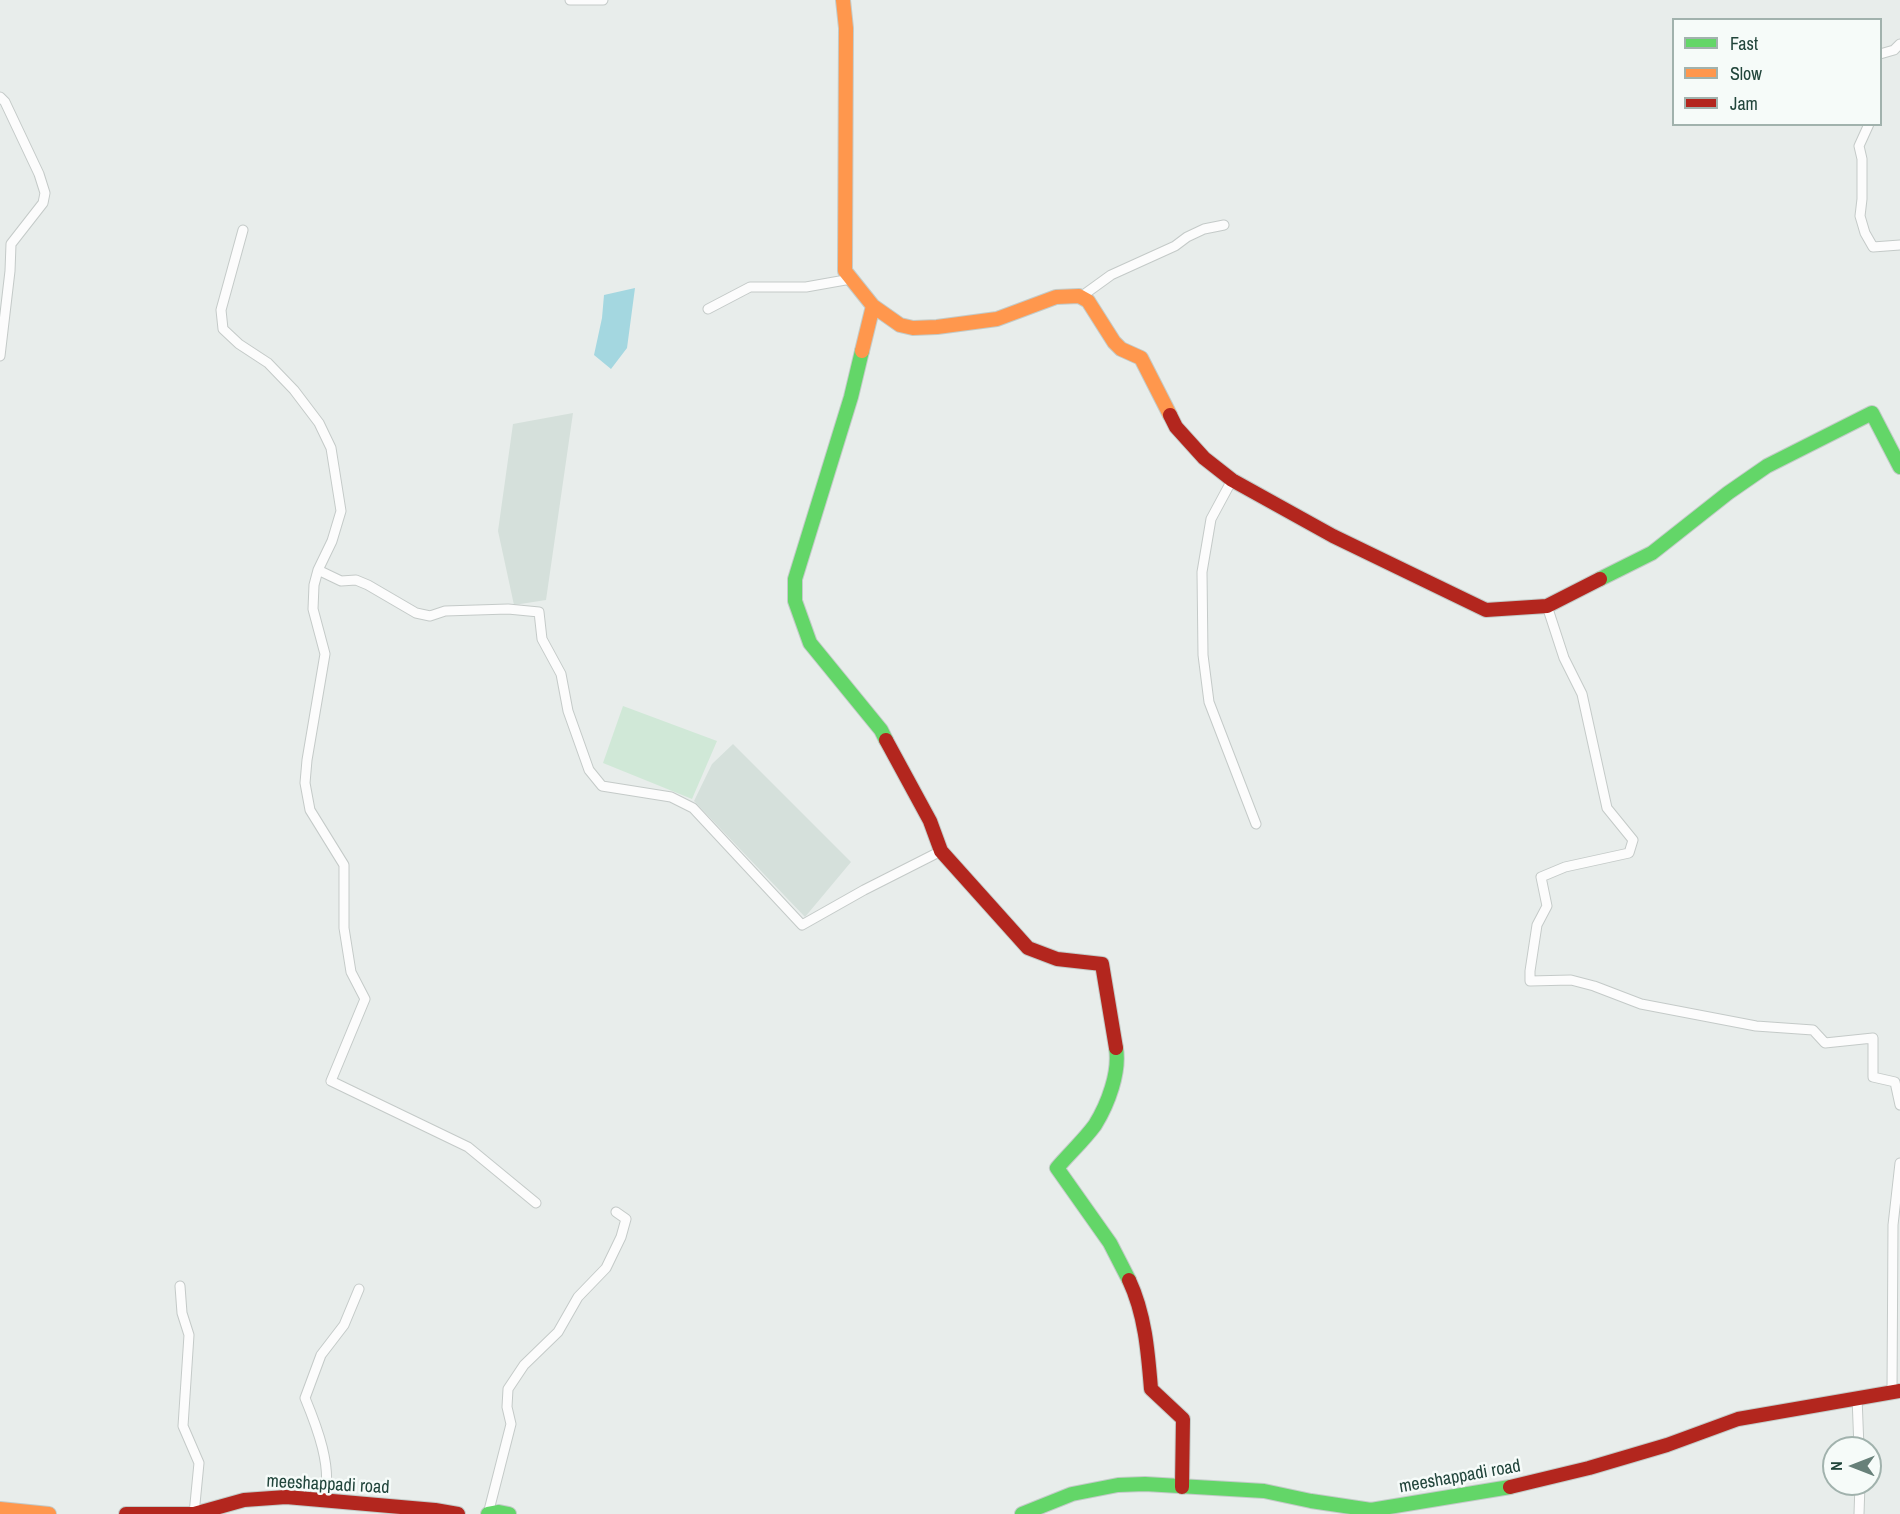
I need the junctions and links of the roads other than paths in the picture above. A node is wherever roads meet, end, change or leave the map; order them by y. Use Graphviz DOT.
graph roads {
  1 [pos="570,0"];
  2 [pos="603,0"];
  3 [pos="843,0"];
  4 [pos="1900,44"];
  5 [pos="1882,54"];
  6 [pos="0,97"];
  7 [pos="1868,126"];
  8 [pos="1224,225"];
  9 [pos="243,230"];
  10 [pos="1900,245"];
  11 [pos="850,279"];
  12 [pos="1082,296"];
  13 [pos="873,306"];
  14 [pos="708,309"];
  15 [pos="0,356"];
  16 [pos="1900,467"];
  17 [pos="1232,480"];
  18 [pos="318,570"];
  19 [pos="1547,606"];
  20 [pos="1256,824"];
  21 [pos="941,851"];
  22 [pos="1900,1105"];
  23 [pos="1900,1163"];
  24 [pos="536,1203"];
  25 [pos="616,1212"];
  26 [pos="180,1286"];
  27 [pos="359,1289"];
  28 [pos="1896,1391"];
  29 [pos="1857,1397"];
  30 [pos="1859,1436"];
  31 [pos="1182,1486"];
  32 [pos="1860,1496"];
  33 [pos="324,1499"];
  34 [pos="0,1509"];
  35 [pos="49,1514"];
  36 [pos="126,1514"];
  37 [pos="194,1514"];
  38 [pos="458,1514"];
  39 [pos="488,1514"];
  40 [pos="509,1514"];
  41 [pos="1022,1514"];
  42 [pos="1859,1514"];
  1 -- 2 [label="street"];
  3 -- 11 [label="street"];
  4 -- 5 [label="street"];
  6 -- 15 [label="street"];
  7 -- 10 [label="street"];
  8 -- 12 [label="street"];
  9 -- 18 [label="street"];
  11 -- 13 [label="street"];
  11 -- 14 [label="street"];
  12 -- 13 [label="street"];
  12 -- 17 [label="street"];
  13 -- 21 [label="street"];
  16 -- 19 [label="street"];
  17 -- 19 [label="street"];
  17 -- 20 [label="street"];
  18 -- 21 [label="street"];
  18 -- 24 [label="street"];
  19 -- 22 [label="street"];
  21 -- 31 [label="street"];
  23 -- 28 [label="street"];
  25 -- 39 [label="street"];
  26 -- 37 [label="street"];
  27 -- 33 [label="street"];
  28 -- 29 [label="street, meeshappadi road"];
  29 -- 30 [label="street"];
  29 -- 31 [label="street, meeshappadi road"];
  31 -- 41 [label="street, meeshappadi road"];
  32 -- 42 [label="street"];
  33 -- 37 [label="street, meeshappadi road"];
  33 -- 38 [label="street, meeshappadi road"];
  34 -- 35 [label="street"];
  36 -- 37 [label="street, meeshappadi road"];
  39 -- 40 [label="street"];
}
